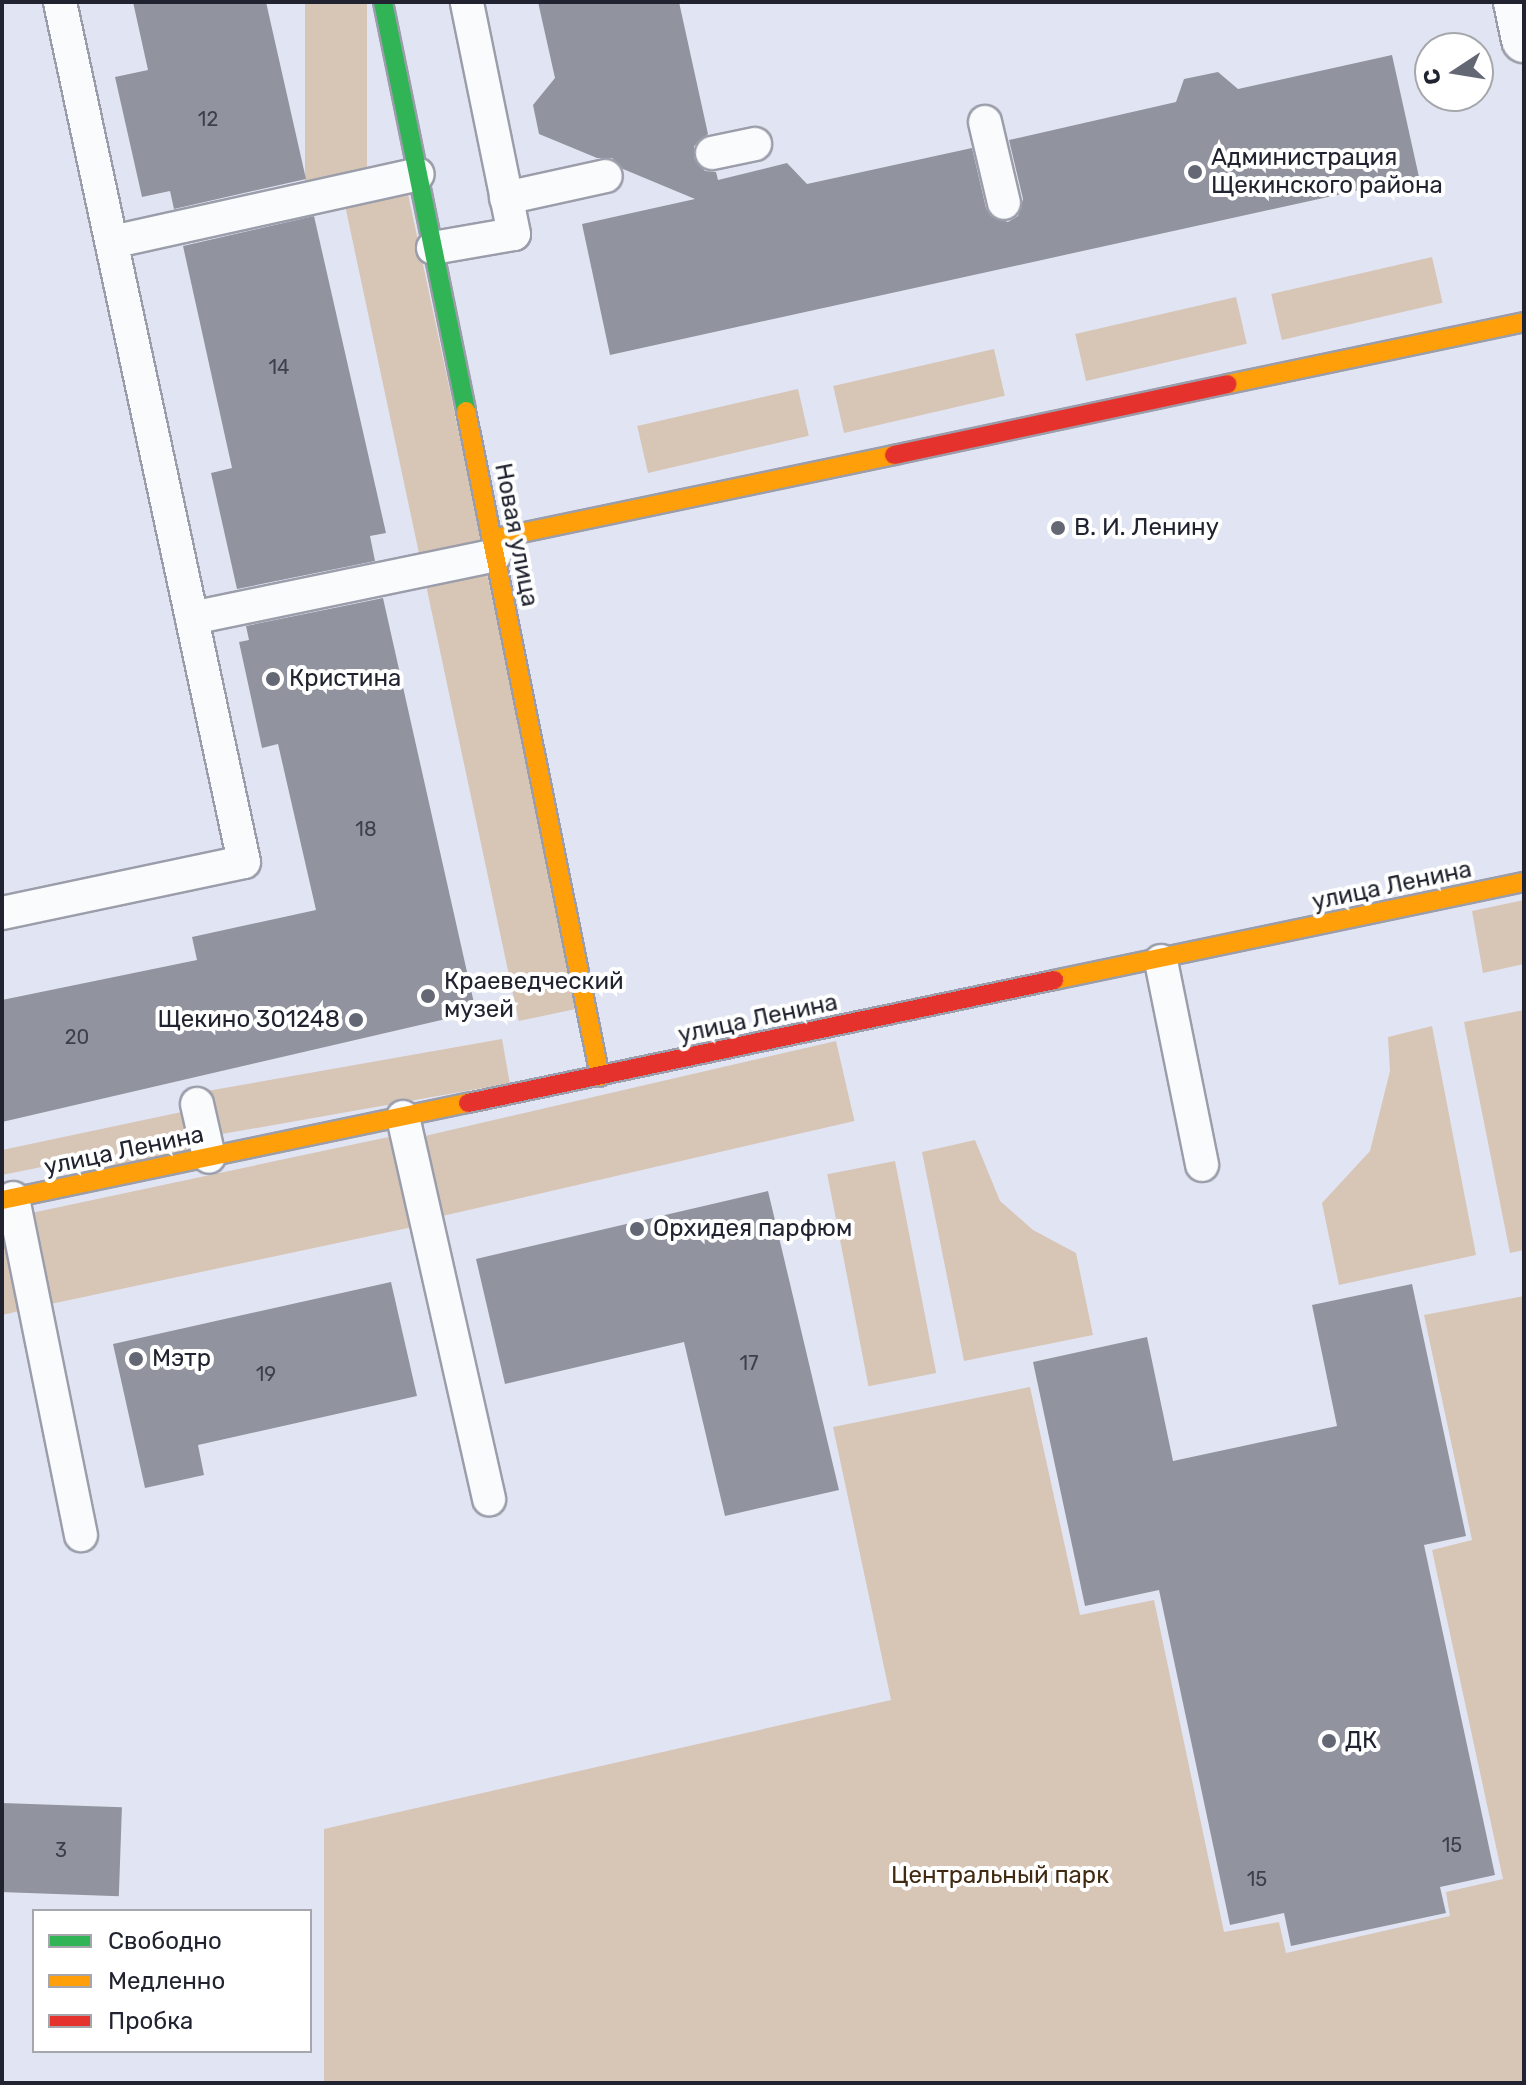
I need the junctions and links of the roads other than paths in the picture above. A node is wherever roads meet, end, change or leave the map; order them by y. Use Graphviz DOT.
graph roads {
  1 [pos="60,2"];
  2 [pos="383,2"];
  3 [pos="467,2"];
  4 [pos="1516,2"];
  5 [pos="1524,40"];
  6 [pos="985,122"];
  7 [pos="755,144"];
  8 [pos="712,153"];
  9 [pos="418,174"];
  10 [pos="606,176"];
  11 [pos="506,198"];
  12 [pos="1004,203"];
  13 [pos="112,242"];
  14 [pos="433,248"];
  15 [pos="1524,322"];
  16 [pos="494,547"];
  17 [pos="192,618"];
  18 [pos="1524,882"];
  19 [pos="2,913"];
  20 [pos="1161,961"];
  21 [pos="600,1077"];
  22 [pos="197,1104"];
  23 [pos="403,1117"];
  24 [pos="209,1157"];
  25 [pos="1202,1165"];
  26 [pos="7,1199"];
  27 [pos="489,1499"];
  28 [pos="81,1535"];
  1 -- 13 [label="lane"];
  2 -- 9 [label="street, Новая улица"];
  3 -- 11 [label="lane"];
  4 -- 5 [label="street"];
  6 -- 12 [label="lane"];
  7 -- 8 [label="lane"];
  9 -- 13 [label="lane"];
  9 -- 14 [label="street, Новая улица"];
  10 -- 11 [label="lane"];
  11 -- 14 [label="lane"];
  13 -- 17 [label="lane"];
  14 -- 16 [label="street, Новая улица"];
  15 -- 16 [label="street"];
  16 -- 17 [label="lane"];
  16 -- 21 [label="street, Новая улица"];
  17 -- 19 [label="lane"];
  18 -- 20 [label="street, улица Ленина"];
  20 -- 21 [label="street, улица Ленина"];
  20 -- 25 [label="lane"];
  21 -- 23 [label="street, улица Ленина"];
  22 -- 24 [label="lane"];
  23 -- 24 [label="street, улица Ленина"];
  23 -- 27 [label="lane"];
  24 -- 26 [label="street, улица Ленина"];
  26 -- 28 [label="lane"];
}
